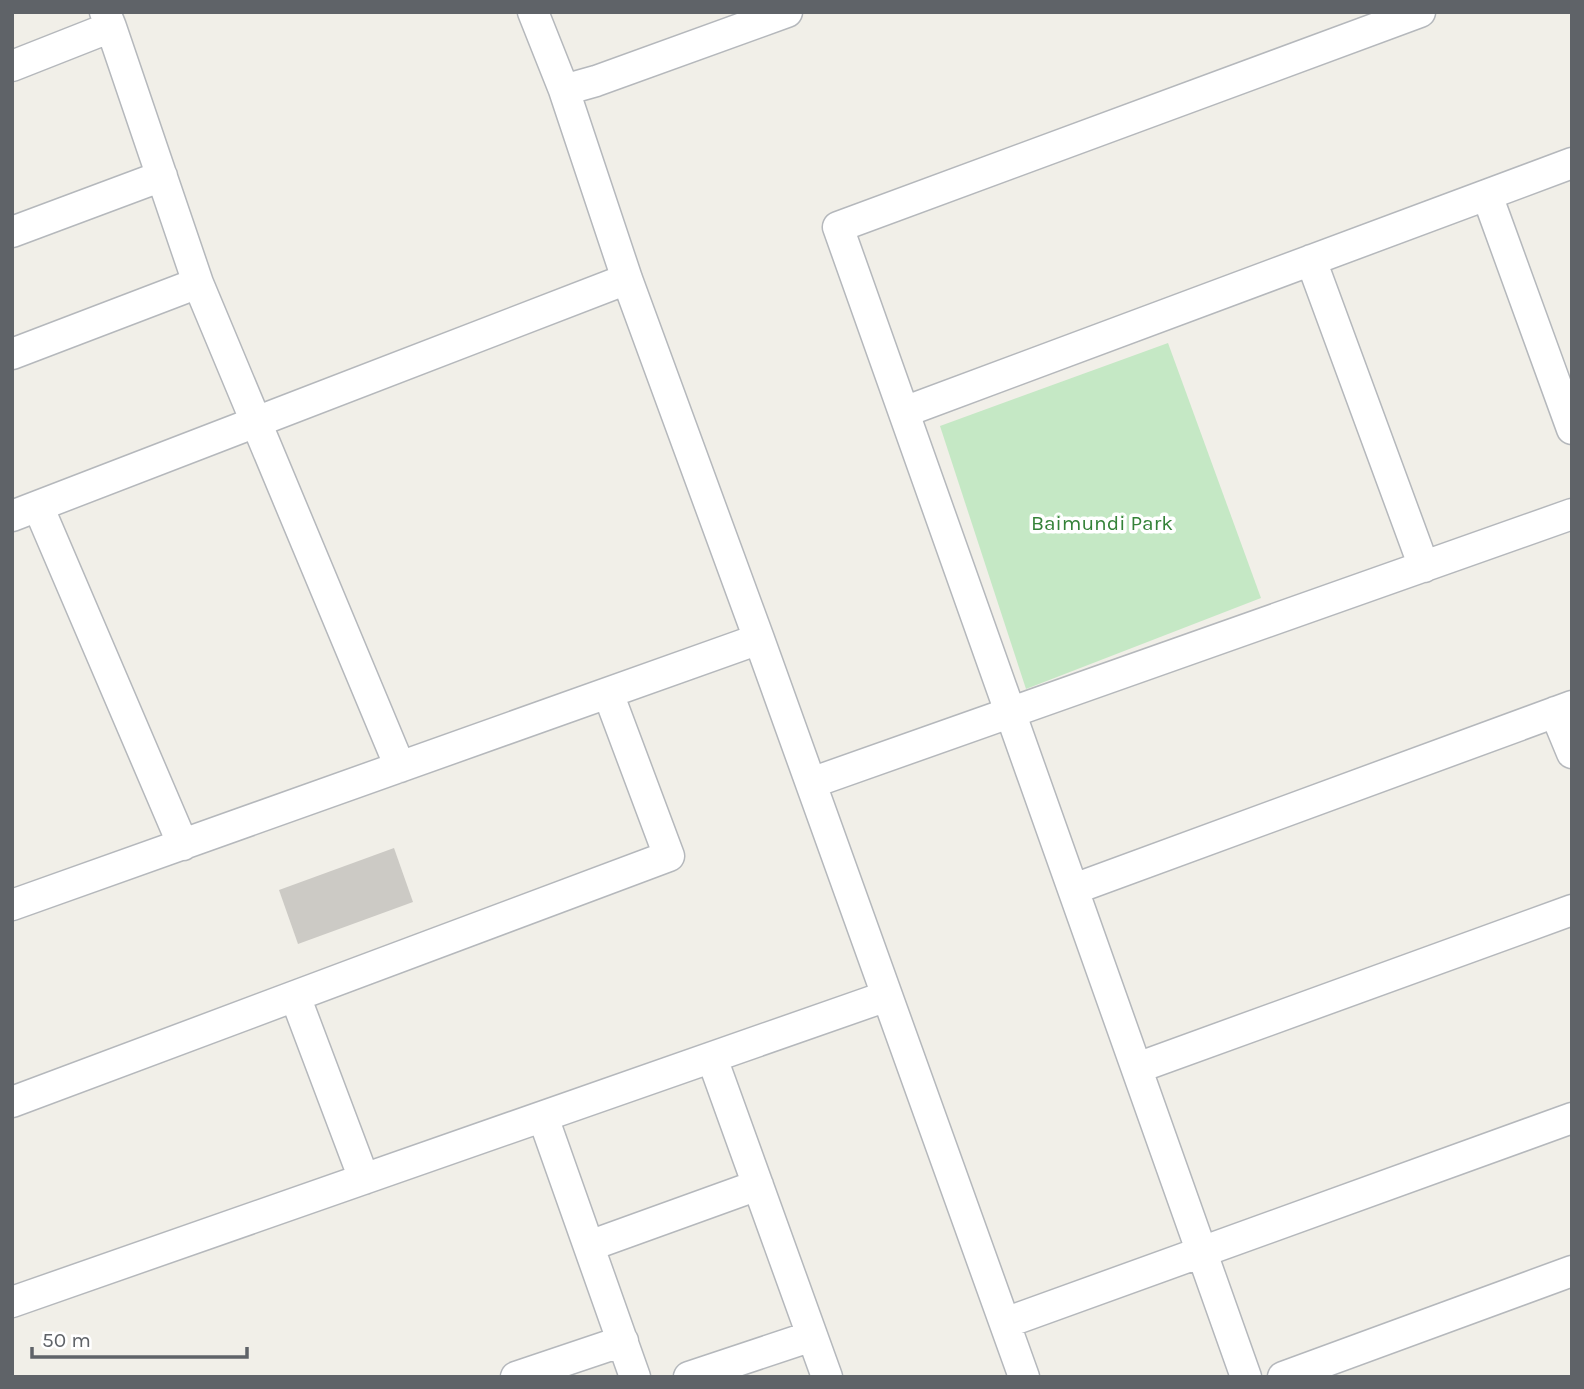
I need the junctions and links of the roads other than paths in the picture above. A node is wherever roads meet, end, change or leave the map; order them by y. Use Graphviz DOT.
graph roads {
  1 [pos="533,12"];
  2 [pos="787,12"];
  3 [pos="1420,12"];
  4 [pos="108,20"];
  5 [pos="12,66"];
  6 [pos="564,90"];
  7 [pos="1572,163"];
  8 [pos="162,176"];
  9 [pos="1486,195"];
  10 [pos="12,232"];
  11 [pos="1311,260"];
  12 [pos="627,279"];
  13 [pos="198,283"];
  14 [pos="12,354"];
  15 [pos="904,412"];
  16 [pos="256,422"];
  17 [pos="1572,429"];
  18 [pos="25,511"];
  19 [pos="1572,514"];
  20 [pos="1423,567"];
  21 [pos="759,639"];
  22 [pos="608,693"];
  23 [pos="1564,709"];
  24 [pos="1011,713"];
  25 [pos="1572,754"];
  26 [pos="400,767"];
  27 [pos="811,783"];
  28 [pos="183,845"];
  29 [pos="1074,889"];
  30 [pos="12,905"];
  31 [pos="1572,911"];
  32 [pos="295,996"];
  33 [pos="887,996"];
  34 [pos="712,1058"];
  35 [pos="1137,1068"];
  36 [pos="12,1102"];
  37 [pos="543,1117"];
  38 [pos="1572,1118"];
  39 [pos="364,1180"];
  40 [pos="758,1185"];
  41 [pos="589,1246"];
  42 [pos="1203,1251"];
  43 [pos="1572,1271"];
  44 [pos="12,1303"];
  45 [pos="1005,1323"];
  46 [pos="812,1336"];
  47 [pos="623,1341"];
  48 [pos="516,1377"];
  49 [pos="635,1377"];
  50 [pos="689,1377"];
  51 [pos="827,1377"];
  52 [pos="1024,1377"];
  53 [pos="1246,1377"];
  54 [pos="1283,1377"];
  1 -- 6 [label="street"];
  2 -- 6 [label="street"];
  3 -- 15 [label="street"];
  4 -- 5 [label="street"];
  4 -- 8 [label="street"];
  6 -- 12 [label="street"];
  7 -- 9 [label="street"];
  8 -- 10 [label="street"];
  8 -- 13 [label="street"];
  9 -- 11 [label="street"];
  9 -- 17 [label="street"];
  11 -- 15 [label="street"];
  11 -- 20 [label="street"];
  12 -- 16 [label="street"];
  12 -- 21 [label="street"];
  13 -- 14 [label="street"];
  13 -- 16 [label="street"];
  15 -- 24 [label="street"];
  16 -- 18 [label="street"];
  16 -- 26 [label="street"];
  18 -- 28 [label="street"];
  19 -- 20 [label="street"];
  20 -- 24 [label="street"];
  21 -- 22 [label="street"];
  21 -- 27 [label="street"];
  22 -- 26 [label="street"];
  22 -- 32 [label="street"];
  23 -- 25 [label="street"];
  23 -- 29 [label="street"];
  24 -- 27 [label="street"];
  24 -- 29 [label="street"];
  26 -- 28 [label="street"];
  27 -- 33 [label="street"];
  28 -- 30 [label="street"];
  29 -- 35 [label="street"];
  31 -- 35 [label="street"];
  32 -- 36 [label="street"];
  32 -- 39 [label="street"];
  33 -- 34 [label="street"];
  33 -- 45 [label="street"];
  34 -- 37 [label="street"];
  34 -- 40 [label="street"];
  35 -- 42 [label="street"];
  37 -- 39 [label="street"];
  37 -- 41 [label="street"];
  38 -- 42 [label="street"];
  39 -- 44 [label="street"];
  40 -- 41 [label="street"];
  40 -- 46 [label="street"];
  41 -- 47 [label="street"];
  42 -- 45 [label="street"];
  42 -- 53 [label="street"];
  43 -- 54 [label="street"];
  45 -- 52 [label="street"];
  46 -- 50 [label="street"];
  46 -- 51 [label="street"];
  47 -- 48 [label="street"];
  47 -- 49 [label="street"];
}
